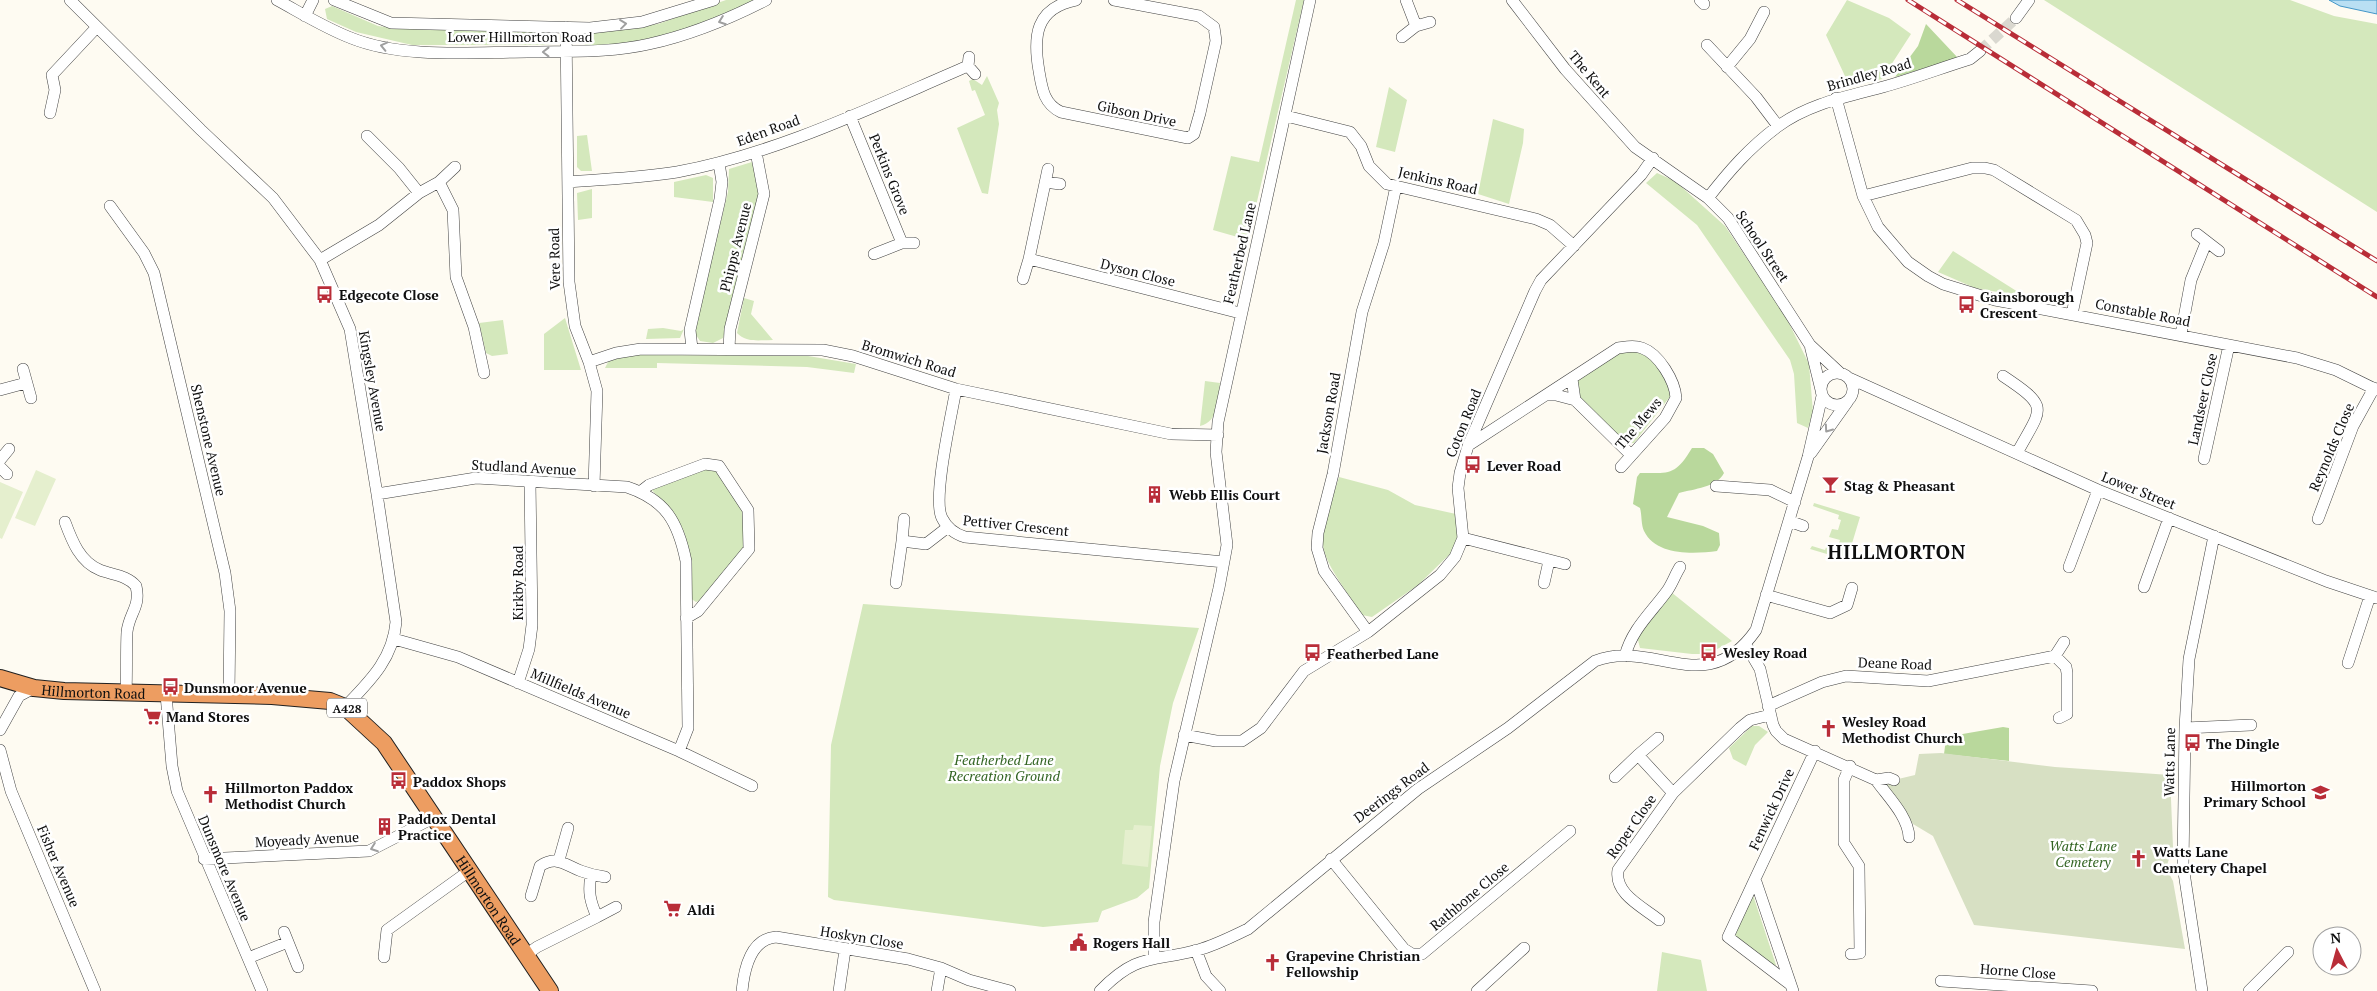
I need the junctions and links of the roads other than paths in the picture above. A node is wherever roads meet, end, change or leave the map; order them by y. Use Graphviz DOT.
graph roads {
  1 [pos="70,0"];
  2 [pos="277,0"];
  3 [pos="314,0"];
  4 [pos="334,0"];
  5 [pos="714,0"];
  6 [pos="766,0"];
  7 [pos="1076,0"];
  8 [pos="1114,0"];
  9 [pos="1310,0"];
  10 [pos="1406,0"];
  11 [pos="1512,0"];
  12 [pos="2029,0"];
  13 [pos="1173,5"];
  14 [pos="1764,12"];
  15 [pos="306,16"];
  16 [pos="2016,18"];
  17 [pos="1430,22"];
  18 [pos="1416,26"];
  19 [pos="566,27"];
  20 [pos="96,28"];
  21 [pos="1402,37"];
  22 [pos="1707,45"];
  23 [pos="1980,51"];
  24 [pos="567,52"];
  25 [pos="971,65"];
  26 [pos="1727,67"];
  27 [pos="1836,98"];
  28 [pos="50,113"];
  29 [pos="850,116"];
  30 [pos="1286,116"];
  31 [pos="1778,126"];
  32 [pos="367,136"];
  33 [pos="756,152"];
  34 [pos="1653,158"];
  35 [pos="719,162"];
  36 [pos="455,167"];
  37 [pos="1048,169"];
  38 [pos="440,182"];
  39 [pos="568,182"];
  40 [pos="1045,182"];
  41 [pos="1060,184"];
  42 [pos="1396,186"];
  43 [pos="419,193"];
  44 [pos="1863,196"];
  45 [pos="1708,198"];
  46 [pos="110,206"];
  47 [pos="2197,234"];
  48 [pos="902,243"];
  49 [pos="914,243"];
  50 [pos="2206,243"];
  51 [pos="1574,246"];
  52 [pos="2219,251"];
  53 [pos="874,254"];
  54 [pos="1029,259"];
  55 [pos="320,260"];
  56 [pos="1024,279"];
  57 [pos="1240,313"];
  58 [pos="2072,314"];
  59 [pos="2180,334"];
  60 [pos="2229,345"];
  61 [pos="1810,346"];
  62 [pos="692,349"];
  63 [pos="729,349"];
  64 [pos="495,361"];
  65 [pos="590,362"];
  66 [pos="22,369"];
  67 [pos="1844,376"];
  68 [pos="2004,376"];
  69 [pos="1572,379"];
  70 [pos="26,383"];
  71 [pos="956,389"];
  72 [pos="2375,389"];
  73 [pos="0,390"];
  74 [pos="1822,393"];
  75 [pos="1546,395"];
  76 [pos="31,398"];
  77 [pos="1575,400"];
  78 [pos="1849,400"];
  79 [pos="1894,400"];
  80 [pos="1218,435"];
  81 [pos="1468,446"];
  82 [pos="9,449"];
  83 [pos="2017,453"];
  84 [pos="1631,455"];
  85 [pos="1808,457"];
  86 [pos="2204,459"];
  87 [pos="0,460"];
  88 [pos="1621,466"];
  89 [pos="1733,476"];
  90 [pos="530,482"];
  91 [pos="594,486"];
  92 [pos="1716,486"];
  93 [pos="1732,488"];
  94 [pos="2098,490"];
  95 [pos="640,492"];
  96 [pos="377,494"];
  97 [pos="1795,502"];
  98 [pos="904,518"];
  99 [pos="2170,518"];
  100 [pos="2318,519"];
  101 [pos="65,522"];
  102 [pos="1789,522"];
  103 [pos="1803,526"];
  104 [pos="948,527"];
  105 [pos="2214,536"];
  106 [pos="1463,538"];
  107 [pos="902,541"];
  108 [pos="1549,561"];
  109 [pos="1224,562"];
  110 [pos="1566,564"];
  111 [pos="1680,567"];
  112 [pos="2069,567"];
  113 [pos="896,583"];
  114 [pos="1544,583"];
  115 [pos="2144,587"];
  116 [pos="1852,588"];
  117 [pos="1766,595"];
  118 [pos="2373,597"];
  119 [pos="686,618"];
  120 [pos="1368,632"];
  121 [pos="394,639"];
  122 [pos="2064,642"];
  123 [pos="1746,645"];
  124 [pos="1625,656"];
  125 [pos="2055,656"];
  126 [pos="1713,663"];
  127 [pos="2348,663"];
  128 [pos="0,678"];
  129 [pos="518,683"];
  130 [pos="34,688"];
  131 [pos="126,692"];
  132 [pos="166,694"];
  133 [pos="229,694"];
  134 [pos="345,706"];
  135 [pos="1769,710"];
  136 [pos="2067,717"];
  137 [pos="2251,725"];
  138 [pos="2185,728"];
  139 [pos="0,730"];
  140 [pos="1184,734"];
  141 [pos="1658,738"];
  142 [pos="1814,751"];
  143 [pos="680,752"];
  144 [pos="1638,755"];
  145 [pos="1,756"];
  146 [pos="1850,766"];
  147 [pos="1615,777"];
  148 [pos="1876,780"];
  149 [pos="1894,780"];
  150 [pos="752,786"];
  151 [pos="1673,793"];
  152 [pos="433,818"];
  153 [pos="568,828"];
  154 [pos="1570,831"];
  155 [pos="1909,837"];
  156 [pos="204,859"];
  157 [pos="1331,859"];
  158 [pos="559,860"];
  159 [pos="469,871"];
  160 [pos="591,874"];
  161 [pos="605,877"];
  162 [pos="1755,879"];
  163 [pos="531,896"];
  164 [pos="616,907"];
  165 [pos="597,917"];
  166 [pos="1659,920"];
  167 [pos="1524,948"];
  168 [pos="845,950"];
  169 [pos="1196,950"];
  170 [pos="2288,952"];
  171 [pos="1852,954"];
  172 [pos="526,955"];
  173 [pos="384,957"];
  174 [pos="248,958"];
  175 [pos="1154,958"];
  176 [pos="298,967"];
  177 [pos="941,968"];
  178 [pos="1942,982"];
  179 [pos="1792,988"];
  180 [pos="95,991"];
  181 [pos="262,991"];
  182 [pos="550,991"];
  183 [pos="742,991"];
  184 [pos="839,991"];
  185 [pos="937,991"];
  186 [pos="1010,991"];
  187 [pos="1100,991"];
  188 [pos="1220,991"];
  189 [pos="1477,991"];
  190 [pos="2092,991"];
  191 [pos="2202,991"];
  192 [pos="2249,991"];
  1 -- 20 [label="street, Kingsley Avenue"];
  2 -- 15 [label="street, Lower Hillmorton Road"];
  3 -- 15 [label="street"];
  4 -- 19 [label="street, Lower Hillmorton Road"];
  19 -- 5 [label="street, Lower Hillmorton Road, one-way"];
  6 -- 24 [label="street, Lower Hillmorton Road, one-way"];
  7 -- 13 [label="street, Gibson Drive"];
  8 -- 13 [label="street, Gibson Drive"];
  9 -- 30 [label="street, Featherbed Lane"];
  10 -- 18 [label="street"];
  11 -- 34 [label="street, The Kent"];
  12 -- 16 [label="street"];
  14 -- 26 [label="street"];
  24 -- 15 [label="street, Lower Hillmorton Road, one-way"];
  17 -- 18 [label="street"];
  18 -- 21 [label="street"];
  19 -- 24 [label="street, Vere Road"];
  20 -- 28 [label="street"];
  20 -- 55 [label="street, Kingsley Avenue"];
  22 -- 26 [label="street"];
  23 -- 27 [label="street, Brindley Road"];
  24 -- 39 [label="street, Vere Road"];
  25 -- 29 [label="street, Eden Road"];
  26 -- 31 [label="street"];
  27 -- 31 [label="street, Brindley Road"];
  27 -- 44 [label="street, Constable Road"];
  29 -- 33 [label="street, Eden Road"];
  29 -- 48 [label="street, Perkins Grove"];
  30 -- 42 [label="street, Jenkins Road"];
  30 -- 57 [label="street, Featherbed Lane"];
  31 -- 45 [label="street, Brindley Road"];
  32 -- 43 [label="street"];
  33 -- 35 [label="street, Eden Road"];
  33 -- 63 [label="street, Phipps Avenue"];
  34 -- 45 [label="street, School Street"];
  34 -- 51 [label="street, Coton Road"];
  35 -- 39 [label="street, Eden Road"];
  35 -- 62 [label="street, Phipps Avenue"];
  36 -- 38 [label="street"];
  37 -- 40 [label="street"];
  38 -- 43 [label="street"];
  38 -- 64 [label="street"];
  39 -- 65 [label="street, Vere Road"];
  40 -- 41 [label="street"];
  40 -- 54 [label="street"];
  42 -- 51 [label="street, Jenkins Road"];
  42 -- 120 [label="street, Jackson Road"];
  43 -- 55 [label="street"];
  44 -- 58 [label="street, Constable Road"];
  44 -- 58 [label="street"];
  45 -- 61 [label="street, School Street"];
  46 -- 133 [label="street, Shenstone Avenue"];
  47 -- 50 [label="street"];
  48 -- 49 [label="street"];
  48 -- 53 [label="street"];
  50 -- 52 [label="street"];
  50 -- 59 [label="street"];
  51 -- 81 [label="street, Coton Road"];
  54 -- 56 [label="street"];
  54 -- 57 [label="street, Dyson Close"];
  55 -- 96 [label="street, Kingsley Avenue"];
  57 -- 80 [label="street, Featherbed Lane"];
  58 -- 59 [label="street, Constable Road"];
  59 -- 60 [label="street, Constable Road"];
  60 -- 72 [label="street, Constable Road"];
  60 -- 86 [label="street, Landseer Close"];
  61 -- 67 [label="street, School Street"];
  61 -- 74 [label="street, School Street"];
  62 -- 63 [label="street, Bromwich Road"];
  62 -- 65 [label="street, Bromwich Road"];
  63 -- 71 [label="street, Bromwich Road"];
  65 -- 91 [label="street, Vere Road"];
  66 -- 70 [label="street"];
  67 -- 74 [label="street"];
  67 -- 78 [label="street"];
  67 -- 79 [label="street, Lower Street"];
  68 -- 83 [label="street"];
  69 -- 75 [label="street"];
  69 -- 77 [label="street"];
  69 -- 84 [label="street, The Mews"];
  70 -- 73 [label="street"];
  70 -- 76 [label="street"];
  71 -- 80 [label="street, Bromwich Road"];
  71 -- 104 [label="street, Pettiver Crescent"];
  72 -- 100 [label="street, Reynolds Close"];
  74 -- 78 [label="street"];
  74 -- 85 [label="street, School Street"];
  75 -- 77 [label="street"];
  75 -- 81 [label="street"];
  77 -- 84 [label="street"];
  78 -- 79 [label="street, Lower Street"];
  78 -- 85 [label="street, School Street, one-way"];
  79 -- 83 [label="street, Lower Street"];
  80 -- 109 [label="street, Featherbed Lane"];
  81 -- 106 [label="street, Coton Road"];
  82 -- 87 [label="street"];
  83 -- 94 [label="street, Lower Street"];
  84 -- 88 [label="street, The Mews"];
  85 -- 97 [label="street, School Street"];
  89 -- 93 [label="street"];
  90 -- 91 [label="street, Studland Avenue"];
  90 -- 96 [label="street, Studland Avenue"];
  90 -- 129 [label="street, Kirkby Road"];
  91 -- 95 [label="street, Studland Avenue"];
  92 -- 93 [label="street"];
  93 -- 97 [label="street"];
  94 -- 99 [label="street, Lower Street"];
  94 -- 112 [label="street"];
  95 -- 119 [label="street"];
  95 -- 119 [label="street"];
  96 -- 121 [label="street, Kingsley Avenue"];
  97 -- 102 [label="street, School Street"];
  98 -- 107 [label="street"];
  99 -- 105 [label="street, Lower Street"];
  99 -- 115 [label="street"];
  101 -- 131 [label="street"];
  102 -- 103 [label="street"];
  102 -- 117 [label="street, School Street"];
  104 -- 107 [label="street"];
  104 -- 109 [label="street, Pettiver Crescent"];
  105 -- 118 [label="street, Lower Street"];
  105 -- 138 [label="street, Watts Lane"];
  106 -- 108 [label="street"];
  106 -- 120 [label="street"];
  107 -- 113 [label="street"];
  108 -- 110 [label="street"];
  108 -- 114 [label="street"];
  109 -- 140 [label="street, Featherbed Lane"];
  111 -- 124 [label="street"];
  116 -- 117 [label="street"];
  117 -- 123 [label="street, School Street"];
  118 -- 127 [label="street"];
  119 -- 143 [label="street"];
  120 -- 140 [label="street"];
  121 -- 129 [label="street, Millfields Avenue"];
  121 -- 134 [label="street, Kingsley Avenue"];
  122 -- 125 [label="street"];
  123 -- 126 [label="street, School Street"];
  123 -- 135 [label="street"];
  124 -- 126 [label="street, Deerings Road"];
  124 -- 157 [label="street, Deerings Road"];
  125 -- 135 [label="street, Deane Road"];
  125 -- 136 [label="street"];
  128 -- 130 [label="highway, Hillmorton Road / A428"];
  129 -- 143 [label="street, Millfields Avenue"];
  130 -- 131 [label="highway, Hillmorton Road / A428"];
  130 -- 139 [label="street"];
  131 -- 132 [label="highway, Hillmorton Road / A428"];
  132 -- 133 [label="highway, Hillmorton Road / A428"];
  132 -- 156 [label="street, Dunsmore Avenue"];
  133 -- 134 [label="highway, Hillmorton Road / A428"];
  134 -- 152 [label="highway, Hillmorton Road / A428"];
  135 -- 142 [label="street"];
  135 -- 151 [label="street, Roper Close"];
  137 -- 138 [label="street"];
  138 -- 191 [label="street, Watts Lane"];
  140 -- 175 [label="street, Featherbed Lane"];
  141 -- 144 [label="street"];
  142 -- 146 [label="street"];
  142 -- 162 [label="street, Fenwick Drive"];
  143 -- 150 [label="street, Millfields Avenue"];
  144 -- 147 [label="street"];
  144 -- 151 [label="street, Roper Close"];
  145 -- 180 [label="street, Fisher Avenue"];
  146 -- 148 [label="street"];
  146 -- 171 [label="street"];
  148 -- 149 [label="street"];
  148 -- 155 [label="street"];
  151 -- 166 [label="street, Roper Close"];
  152 -- 156 [label="street, Moyeady Avenue, one-way"];
  152 -- 159 [label="highway, Hillmorton Road / A428"];
  153 -- 158 [label="street"];
  154 -- 157 [label="street, Rathbone Close"];
  156 -- 174 [label="street, Dunsmore Avenue"];
  157 -- 169 [label="street, Deerings Road"];
  158 -- 160 [label="street"];
  158 -- 163 [label="street"];
  159 -- 172 [label="highway, Hillmorton Road / A428"];
  159 -- 173 [label="street"];
  160 -- 161 [label="street"];
  160 -- 165 [label="street"];
  162 -- 179 [label="street, Fenwick Drive"];
  162 -- 179 [label="street, Fenwick Drive"];
  164 -- 165 [label="street"];
  165 -- 172 [label="street"];
  167 -- 189 [label="street"];
  168 -- 177 [label="street, Hoskyn Close"];
  168 -- 183 [label="street, Hoskyn Close"];
  168 -- 184 [label="street"];
  169 -- 175 [label="street, Deerings Road"];
  169 -- 188 [label="street"];
  170 -- 192 [label="street"];
  172 -- 182 [label="highway, Hillmorton Road / A428"];
  174 -- 176 [label="street"];
  174 -- 181 [label="street, Dunsmore Avenue"];
  175 -- 187 [label="street, Deerings Road"];
  177 -- 185 [label="street"];
  177 -- 186 [label="street, Hoskyn Close"];
  178 -- 190 [label="street, Horne Close"];
}
